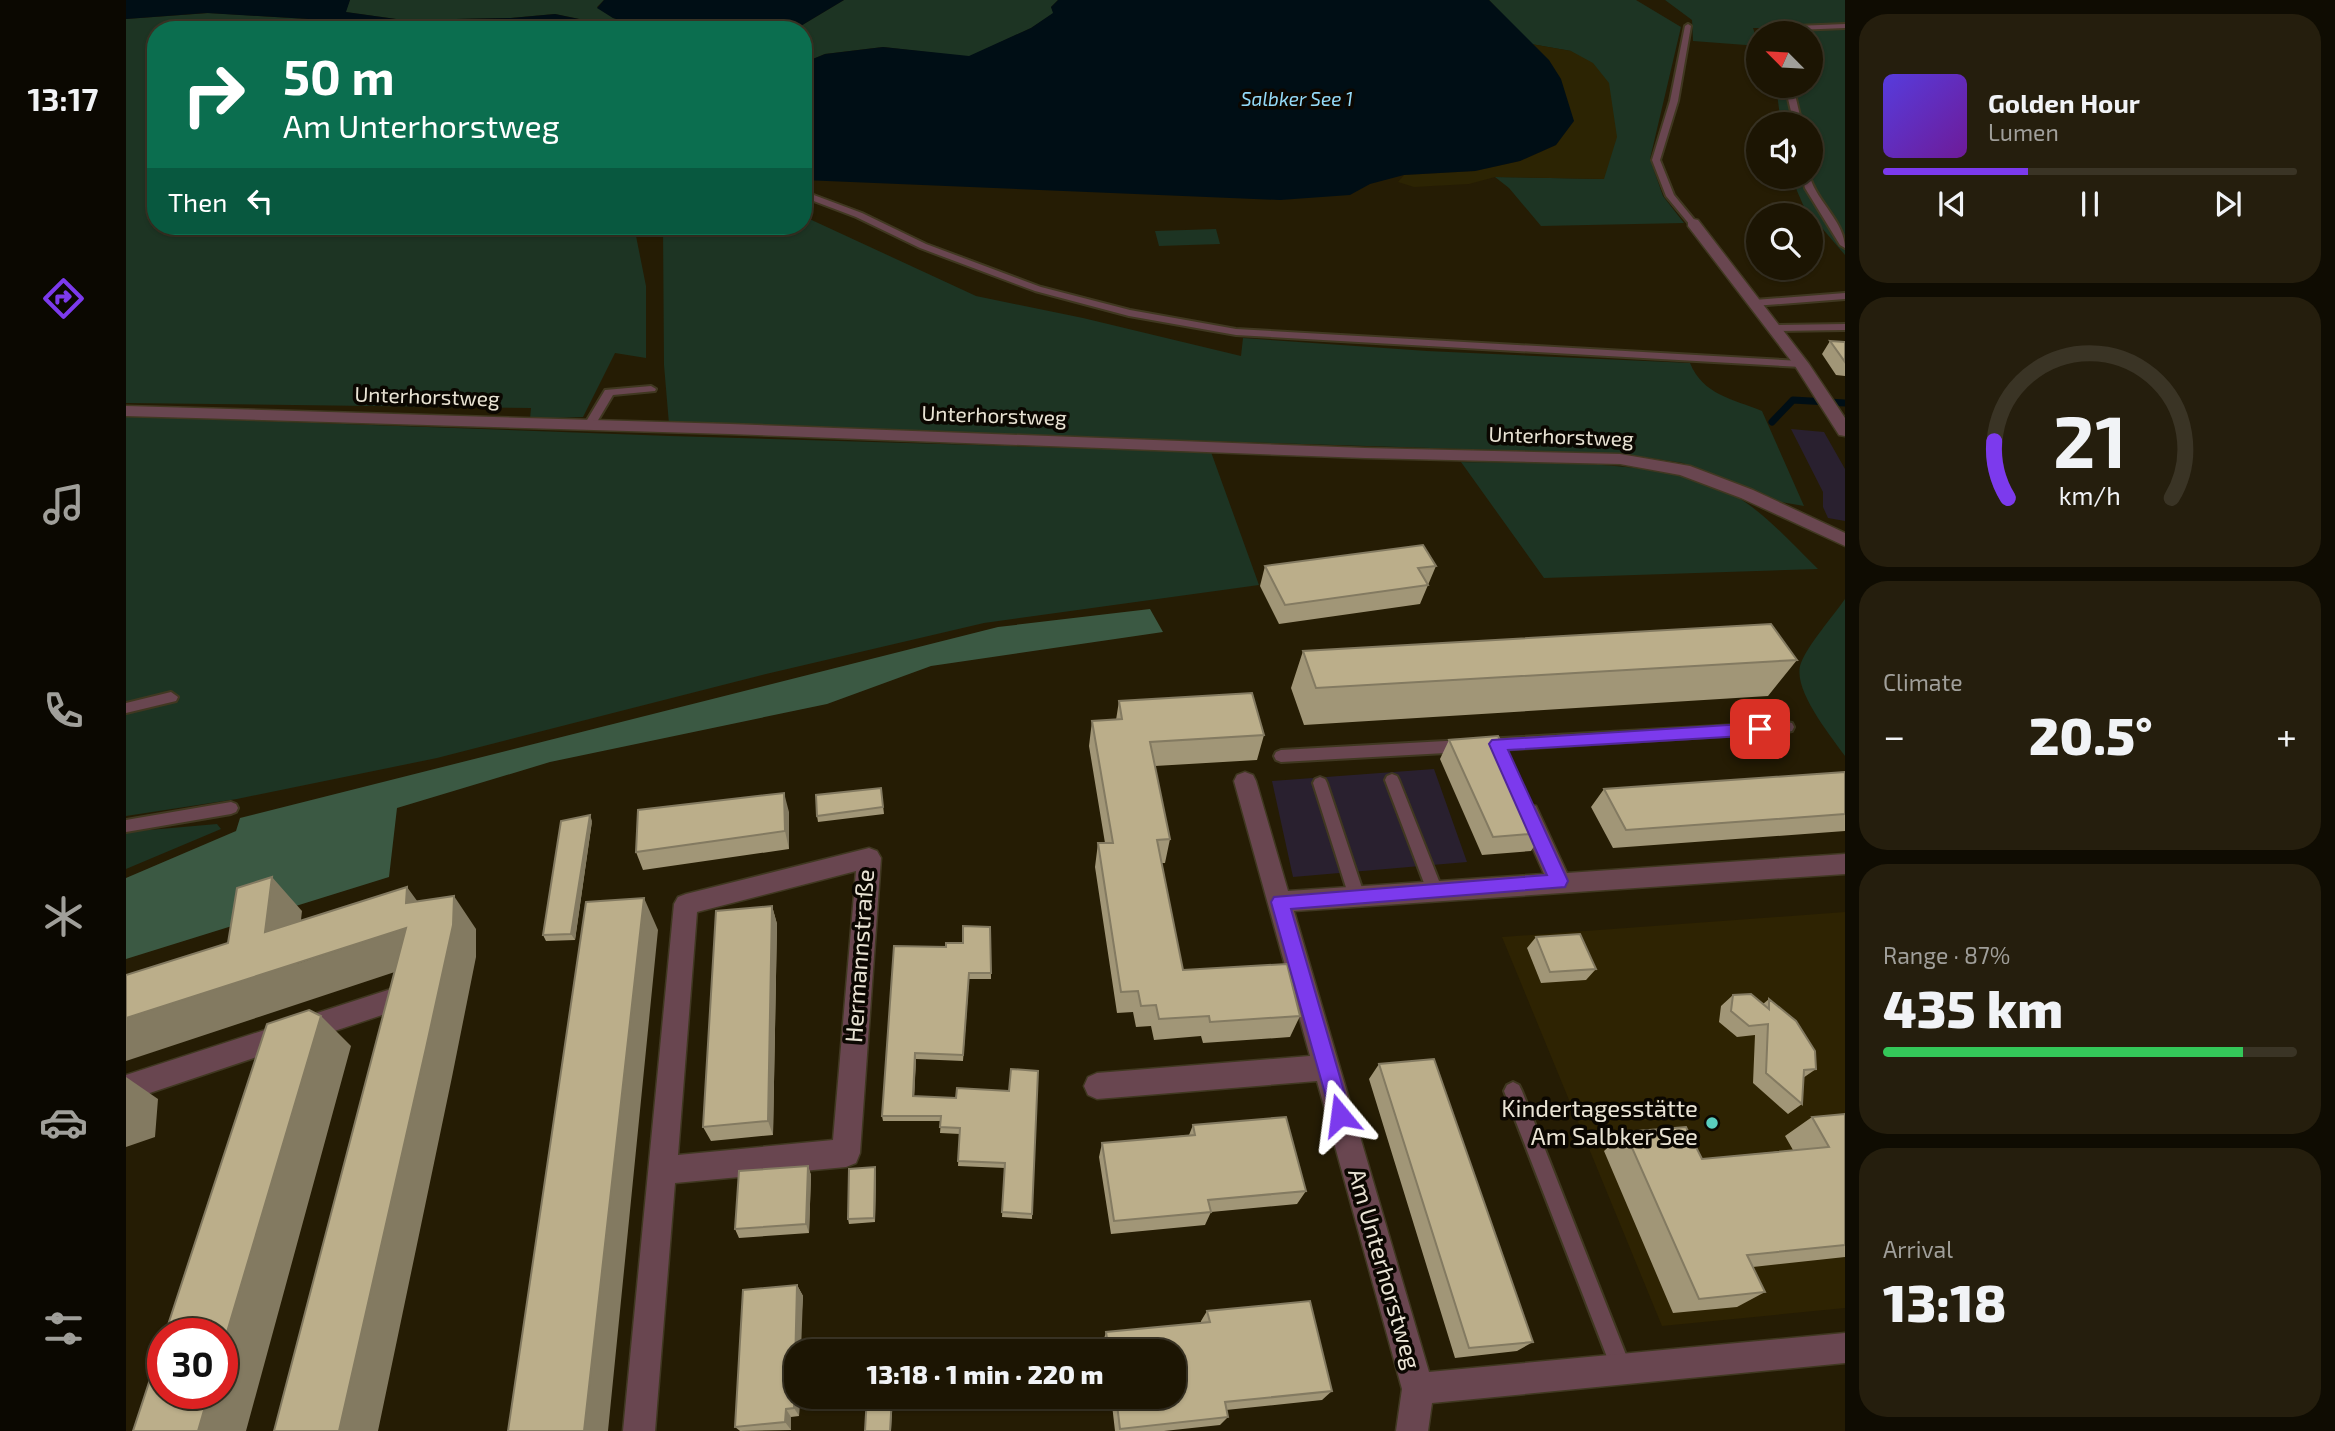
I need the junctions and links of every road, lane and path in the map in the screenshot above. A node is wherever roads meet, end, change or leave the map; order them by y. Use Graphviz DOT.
graph roads {
  1 [pos="1688,26"];
  2 [pos="1845,26"];
  3 [pos="1824,27"];
  4 [pos="1810,189"];
  5 [pos="812,197"];
  6 [pos="1693,223"];
  7 [pos="1845,245"];
  8 [pos="1845,296"];
  9 [pos="1754,303"];
  10 [pos="1845,327"];
  11 [pos="1773,328"];
  12 [pos="1801,364"];
  13 [pos="651,388"];
  14 [pos="126,411"];
  15 [pos="590,425"];
  16 [pos="1845,431"];
  17 [pos="1845,540"];
  18 [pos="171,697"];
  19 [pos="126,708"];
  20 [pos="1787,727"];
  21 [pos="1497,744"];
  22 [pos="1281,756"];
  23 [pos="1508,768"];
  24 [pos="1392,780"];
  25 [pos="1245,781"];
  26 [pos="1320,783"];
  27 [pos="1518,791"];
  28 [pos="231,808"];
  29 [pos="126,826"];
  30 [pos="1845,864"];
  31 [pos="1559,881"];
  32 [pos="1435,891"];
  33 [pos="1357,897"];
  34 [pos="1280,902"];
  35 [pos="388,1015"];
  36 [pos="1327,1067"];
  37 [pos="1097,1086"];
  38 [pos="126,1088"];
  39 [pos="1513,1091"];
  40 [pos="662,1170"];
  41 [pos="1845,1348"];
  42 [pos="1622,1370"];
  43 [pos="1419,1389"];
  44 [pos="639,1431"];
  45 [pos="1412,1431"];
  1 -- 6 [label="lane"];
  2 -- 3 [label="lane"];
  4 -- 7 [label="lane"];
  5 -- 12 [label="lane"];
  6 -- 9 [label="street"];
  8 -- 9 [label="lane"];
  9 -- 11 [label="street"];
  10 -- 11 [label="lane"];
  11 -- 12 [label="street"];
  12 -- 16 [label="street"];
  13 -- 15 [label="lane"];
  14 -- 15 [label="street, Unterhorstweg"];
  15 -- 17 [label="street, Unterhorstweg"];
  18 -- 19 [label="lane"];
  20 -- 21 [label="lane"];
  21 -- 22 [label="lane"];
  21 -- 23 [label="street"];
  24 -- 32 [label="lane"];
  25 -- 34 [label="street, Am Unterhorstweg"];
  26 -- 33 [label="lane"];
  27 -- 31 [label="street"];
  28 -- 29 [label="lane"];
  30 -- 31 [label="street"];
  31 -- 32 [label="street"];
  32 -- 33 [label="street"];
  33 -- 34 [label="street"];
  34 -- 36 [label="street, Am Unterhorstweg"];
  35 -- 38 [label="street"];
  36 -- 37 [label="street"];
  36 -- 43 [label="street, Am Unterhorstweg"];
  39 -- 42 [label="lane"];
  40 -- 40 [label="street, Hermannstraße"];
  40 -- 44 [label="street, Hermannstraße"];
  41 -- 42 [label="street, Am Unterhorstweg"];
  42 -- 43 [label="street, Am Unterhorstweg"];
  43 -- 45 [label="street, Am Unterhorstweg"];
}
